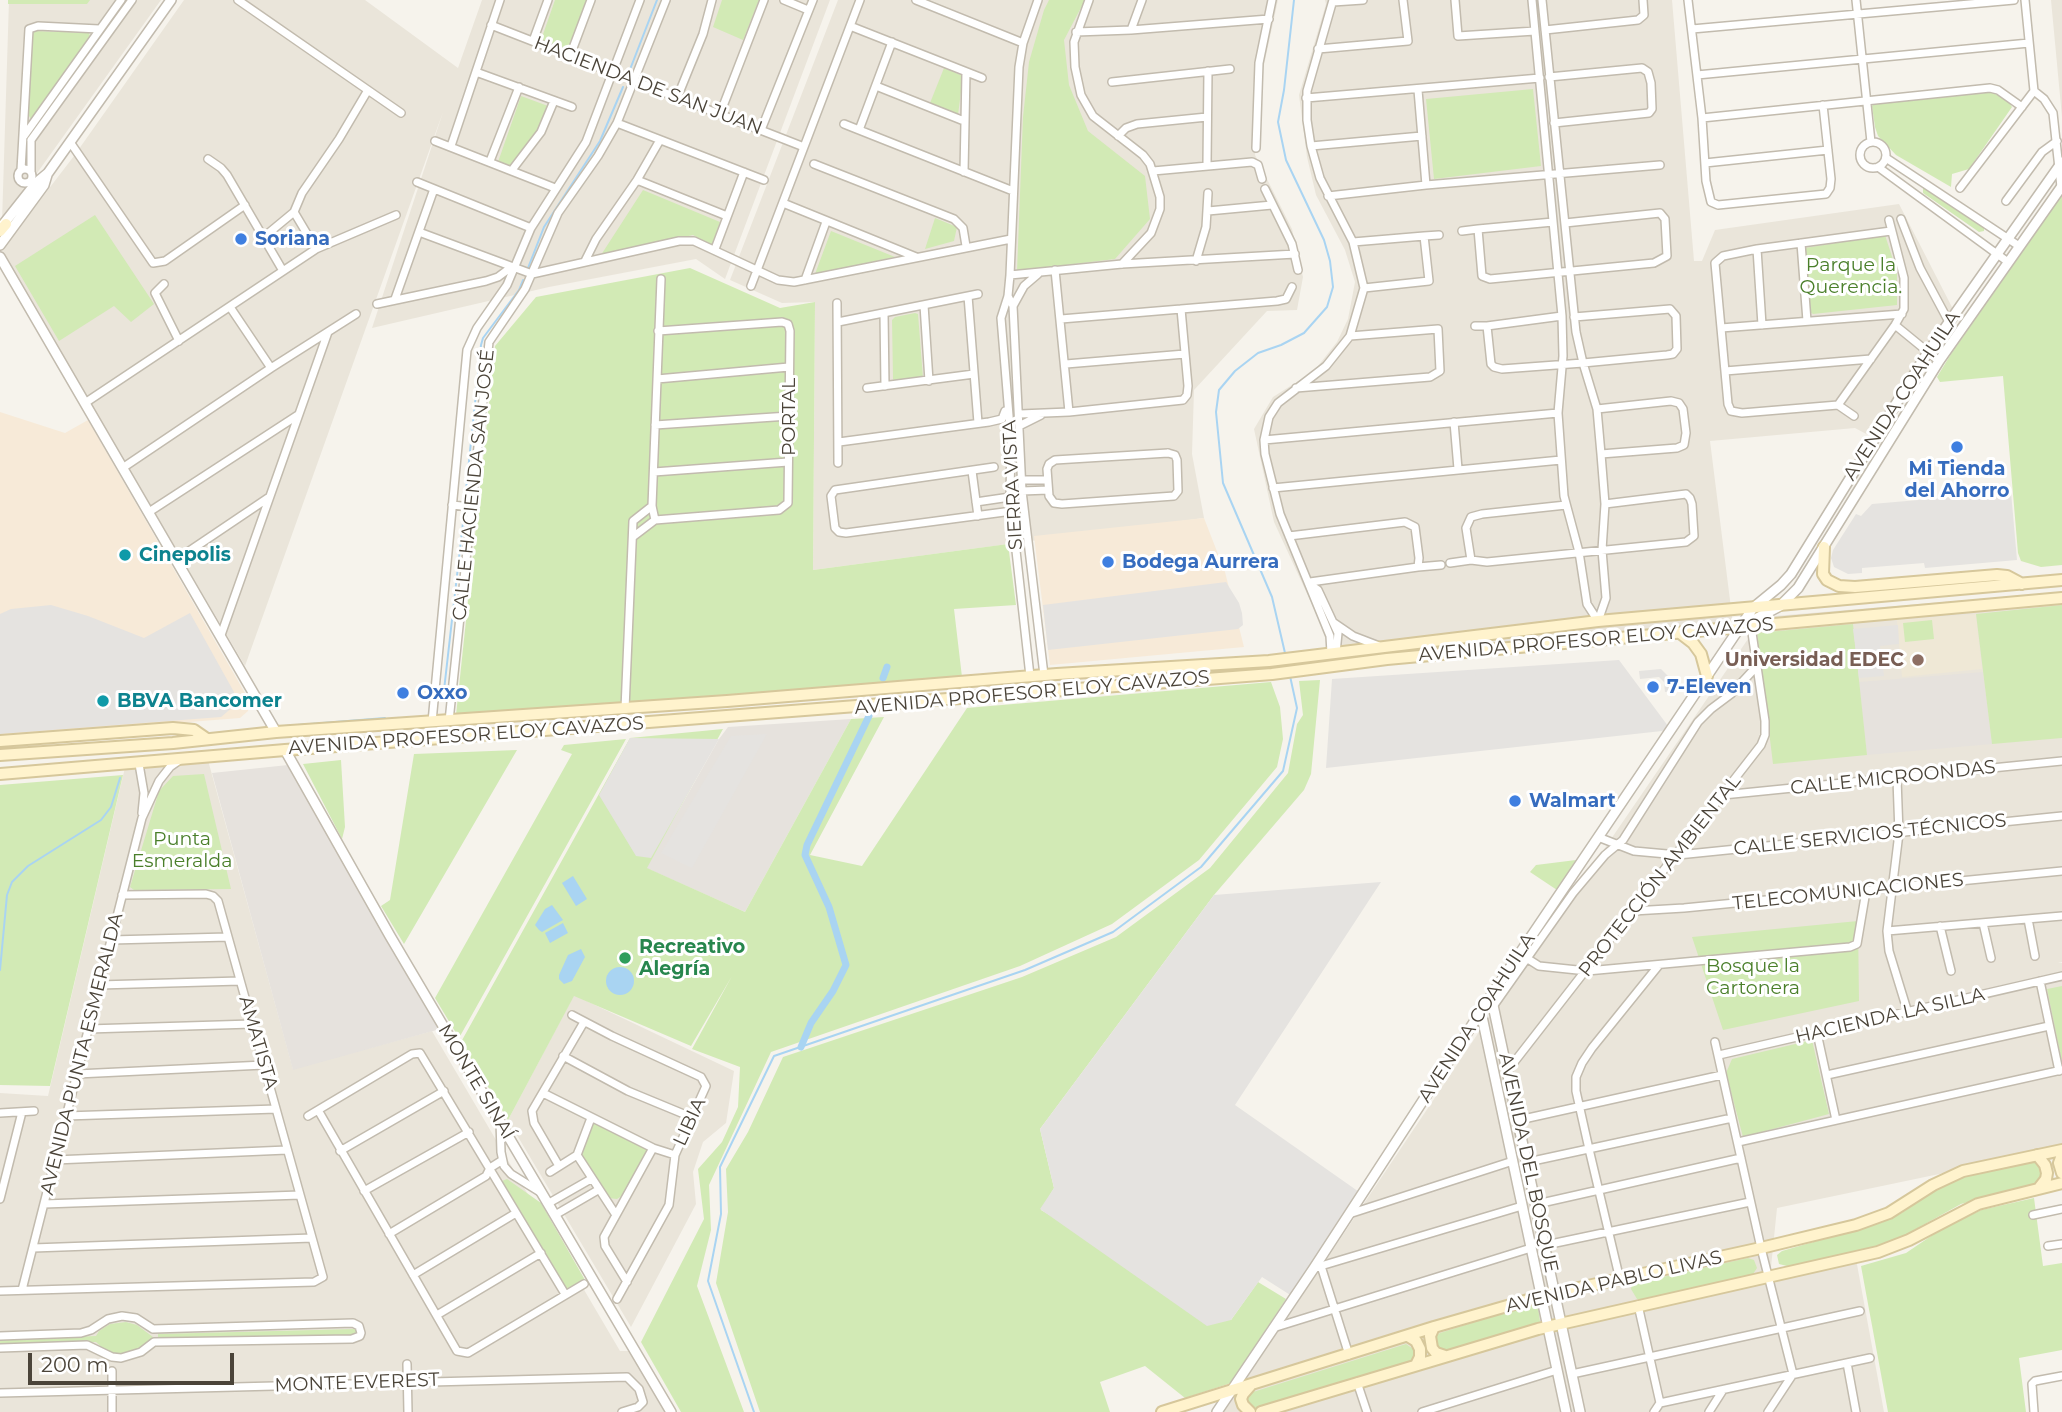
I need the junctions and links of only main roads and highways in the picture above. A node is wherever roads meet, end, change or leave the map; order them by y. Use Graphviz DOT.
graph roads {
  1 [pos="1826,544"];
  2 [pos="2062,580"];
  3 [pos="2022,584"];
  4 [pos="1879,585"];
  5 [pos="2062,598"];
  6 [pos="1847,600"];
  7 [pos="1598,621"];
  8 [pos="1680,633"];
  9 [pos="1639,635"];
  10 [pos="1560,643"];
  11 [pos="1707,676"];
  12 [pos="1037,677"];
  13 [pos="1060,690"];
  14 [pos="1015,694"];
  15 [pos="727,701"];
  16 [pos="691,704"];
  17 [pos="705,718"];
  18 [pos="669,721"];
  19 [pos="73,736"];
  20 [pos="207,739"];
  21 [pos="5,741"];
  22 [pos="173,743"];
  23 [pos="85,749"];
  24 [pos="0,754"];
  25 [pos="139,764"];
  26 [pos="0,774"];
  27 [pos="2062,1150"];
  28 [pos="2037,1154"];
  29 [pos="2062,1155"];
  30 [pos="2062,1173"];
  31 [pos="2062,1183"];
  32 [pos="2039,1188"];
  33 [pos="1434,1327"];
  34 [pos="1408,1336"];
  35 [pos="1445,1356"];
  36 [pos="1416,1364"];
  37 [pos="1252,1384"];
  38 [pos="1163,1412"];
  39 [pos="1250,1412"];
  40 [pos="1261,1412"];
  1 -- 4 [label="main road"];
  2 -- 3 [label="main road, AVENIDA PROFESOR ELOY CAVAZOS"];
  3 -- 4 [label="main road"];
  3 -- 6 [label="main road, AVENIDA PROFESOR ELOY CAVAZOS"];
  4 -- 6 [label="main road"];
  5 -- 8 [label="main road, AVENIDA PROFESOR ELOY CAVAZOS"];
  6 -- 7 [label="main road, AVENIDA PROFESOR ELOY CAVAZOS"];
  7 -- 9 [label="main road"];
  7 -- 10 [label="main road"];
  7 -- 12 [label="main road, AVENIDA PROFESOR ELOY CAVAZOS"];
  8 -- 9 [label="main road, AVENIDA PROFESOR ELOY CAVAZOS"];
  8 -- 11 [label="main road"];
  9 -- 10 [label="main road, AVENIDA PROFESOR ELOY CAVAZOS"];
  10 -- 13 [label="main road, AVENIDA PROFESOR ELOY CAVAZOS"];
  12 -- 13 [label="main road"];
  12 -- 14 [label="main road"];
  12 -- 15 [label="main road, AVENIDA PROFESOR ELOY CAVAZOS"];
  13 -- 14 [label="main road, AVENIDA PROFESOR ELOY CAVAZOS"];
  14 -- 17 [label="main road, AVENIDA PROFESOR ELOY CAVAZOS"];
  15 -- 16 [label="main road, AVENIDA PROFESOR ELOY CAVAZOS"];
  15 -- 17 [label="main road"];
  16 -- 18 [label="main road"];
  16 -- 20 [label="main road, AVENIDA PROFESOR ELOY CAVAZOS"];
  17 -- 18 [label="main road, AVENIDA PROFESOR ELOY CAVAZOS"];
  18 -- 25 [label="main road, AVENIDA PROFESOR ELOY CAVAZOS"];
  19 -- 20 [label="main road"];
  19 -- 21 [label="main road"];
  19 -- 23 [label="main road"];
  20 -- 22 [label="main road, AVENIDA PROFESOR ELOY CAVAZOS"];
  21 -- 24 [label="main road"];
  22 -- 23 [label="main road, AVENIDA PROFESOR ELOY CAVAZOS"];
  22 -- 25 [label="main road"];
  23 -- 24 [label="main road, AVENIDA PROFESOR ELOY CAVAZOS"];
  25 -- 26 [label="main road, AVENIDA PROFESOR ELOY CAVAZOS"];
  27 -- 28 [label="main road, AVENIDA PABLO LIVAS"];
  28 -- 32 [label="main road"];
  28 -- 33 [label="main road, AVENIDA PABLO LIVAS"];
  29 -- 30 [label="main road"];
  31 -- 32 [label="main road, AVENIDA PABLO LIVAS"];
  32 -- 35 [label="main road, AVENIDA PABLO LIVAS"];
  33 -- 34 [label="main road, AVENIDA PABLO LIVAS"];
  33 -- 35 [label="main road"];
  34 -- 36 [label="main road"];
  34 -- 37 [label="main road, AVENIDA PABLO LIVAS"];
  35 -- 36 [label="main road, AVENIDA PABLO LIVAS"];
  36 -- 40 [label="main road, AVENIDA PABLO LIVAS"];
  37 -- 38 [label="main road, AVENIDA PABLO LIVAS"];
  37 -- 39 [label="main road"];
}
